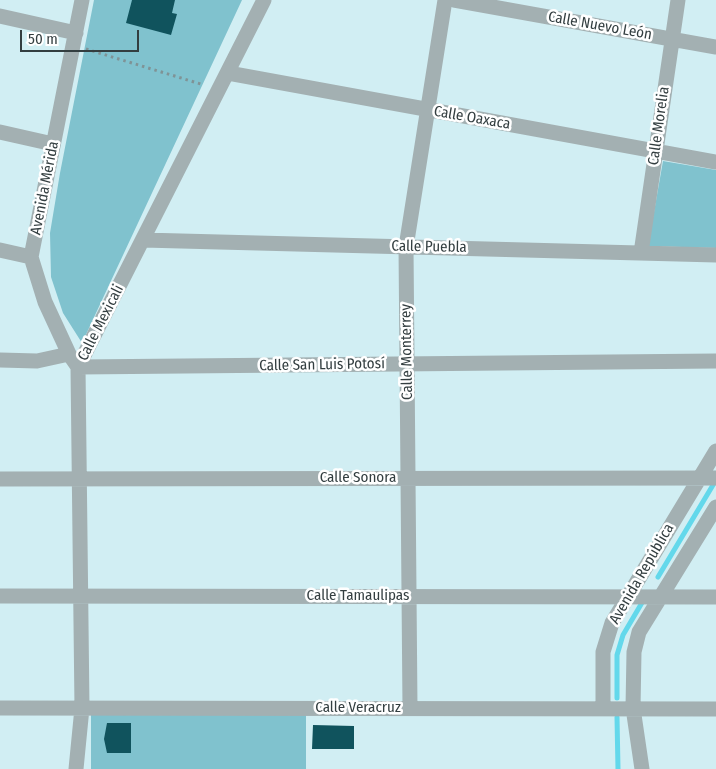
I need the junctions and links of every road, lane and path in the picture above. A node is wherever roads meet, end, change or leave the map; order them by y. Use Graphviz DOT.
graph roads {
  1 [pos="82,0"];
  2 [pos="264,0"];
  3 [pos="445,0"];
  4 [pos="454,0"];
  5 [pos="678,0"];
  6 [pos="0,16"];
  7 [pos="74,39"];
  8 [pos="672,39"];
  9 [pos="716,47"];
  10 [pos="228,73"];
  11 [pos="219,89"];
  12 [pos="428,110"];
  13 [pos="0,132"];
  14 [pos="53,144"];
  15 [pos="656,151"];
  16 [pos="716,162"];
  17 [pos="143,240"];
  18 [pos="406,247"];
  19 [pos="0,250"];
  20 [pos="641,253"];
  21 [pos="716,255"];
  22 [pos="31,257"];
  23 [pos="69,354"];
  24 [pos="0,360"];
  25 [pos="716,361"];
  26 [pos="407,364"];
  27 [pos="78,368"];
  28 [pos="716,451"];
  29 [pos="408,478"];
  30 [pos="700,478"];
  31 [pos="716,478"];
  32 [pos="0,479"];
  33 [pos="79,479"];
  34 [pos="716,507"];
  35 [pos="0,596"];
  36 [pos="81,596"];
  37 [pos="409,596"];
  38 [pos="628,597"];
  39 [pos="661,597"];
  40 [pos="716,597"];
  41 [pos="0,708"];
  42 [pos="82,708"];
  43 [pos="410,708"];
  44 [pos="603,708"];
  45 [pos="633,708"];
  46 [pos="716,709"];
  47 [pos="76,769"];
  48 [pos="642,769"];
  1 -- 7 [label="street, Avenida Mérida"];
  2 -- 10 [label="street, Calle Mexicali"];
  3 -- 12 [label="street, Calle Monterrey"];
  4 -- 8 [label="street, Calle Nuevo León"];
  5 -- 8 [label="street, Calle Morelia"];
  6 -- 7 [label="street"];
  7 -- 11 [label="path"];
  7 -- 14 [label="street, Avenida Mérida"];
  8 -- 9 [label="street, Calle Nuevo León"];
  8 -- 15 [label="street, Calle Morelia"];
  10 -- 11 [label="street, Calle Mexicali"];
  10 -- 12 [label="street, Calle Oaxaca"];
  11 -- 17 [label="street, Calle Mexicali"];
  12 -- 15 [label="street, Calle Oaxaca"];
  12 -- 18 [label="street, Calle Monterrey"];
  13 -- 14 [label="street"];
  14 -- 22 [label="street, Avenida Mérida"];
  15 -- 16 [label="street, Calle Oaxaca"];
  15 -- 20 [label="street, Calle Morelia"];
  17 -- 18 [label="street, Calle Puebla"];
  17 -- 27 [label="street, Calle Mexicali"];
  18 -- 20 [label="street, Calle Puebla"];
  18 -- 26 [label="street, Calle Monterrey"];
  19 -- 22 [label="street"];
  20 -- 21 [label="street, Calle Puebla"];
  22 -- 23 [label="street, Avenida Mérida"];
  23 -- 24 [label="street"];
  23 -- 27 [label="street, Avenida Mérida"];
  25 -- 26 [label="street, Calle San Luis Potosí"];
  26 -- 27 [label="street, Calle San Luis Potosí"];
  26 -- 29 [label="street, Calle Monterrey"];
  27 -- 33 [label="street, Calle Mexicali"];
  28 -- 30 [label="street, Avenida República"];
  29 -- 30 [label="street, Calle Sonora"];
  29 -- 33 [label="street, Calle Sonora"];
  29 -- 37 [label="street, Calle Monterrey"];
  30 -- 31 [label="street, Calle Sonora"];
  30 -- 38 [label="street, Avenida República"];
  32 -- 33 [label="street, Calle Sonora"];
  33 -- 36 [label="street, Calle Mexicali"];
  34 -- 39 [label="street, Avenida República"];
  35 -- 36 [label="street, Calle Tamaulipas"];
  36 -- 37 [label="street, Calle Tamaulipas"];
  36 -- 42 [label="street, Calle Mexicali"];
  37 -- 38 [label="street, Calle Tamaulipas"];
  37 -- 43 [label="street, Calle Monterrey"];
  38 -- 39 [label="street, Calle Tamaulipas"];
  38 -- 44 [label="street, Avenida República"];
  39 -- 40 [label="street, Calle Tamaulipas"];
  39 -- 45 [label="street, Avenida República"];
  41 -- 42 [label="street, Calle Veracruz"];
  42 -- 43 [label="street, Calle Veracruz"];
  42 -- 47 [label="street, Calle Mexicali"];
  43 -- 44 [label="street, Calle Veracruz"];
  44 -- 45 [label="street, Calle Veracruz"];
  45 -- 46 [label="street, Calle Veracruz"];
  45 -- 48 [label="street, Avenida República"];
}
